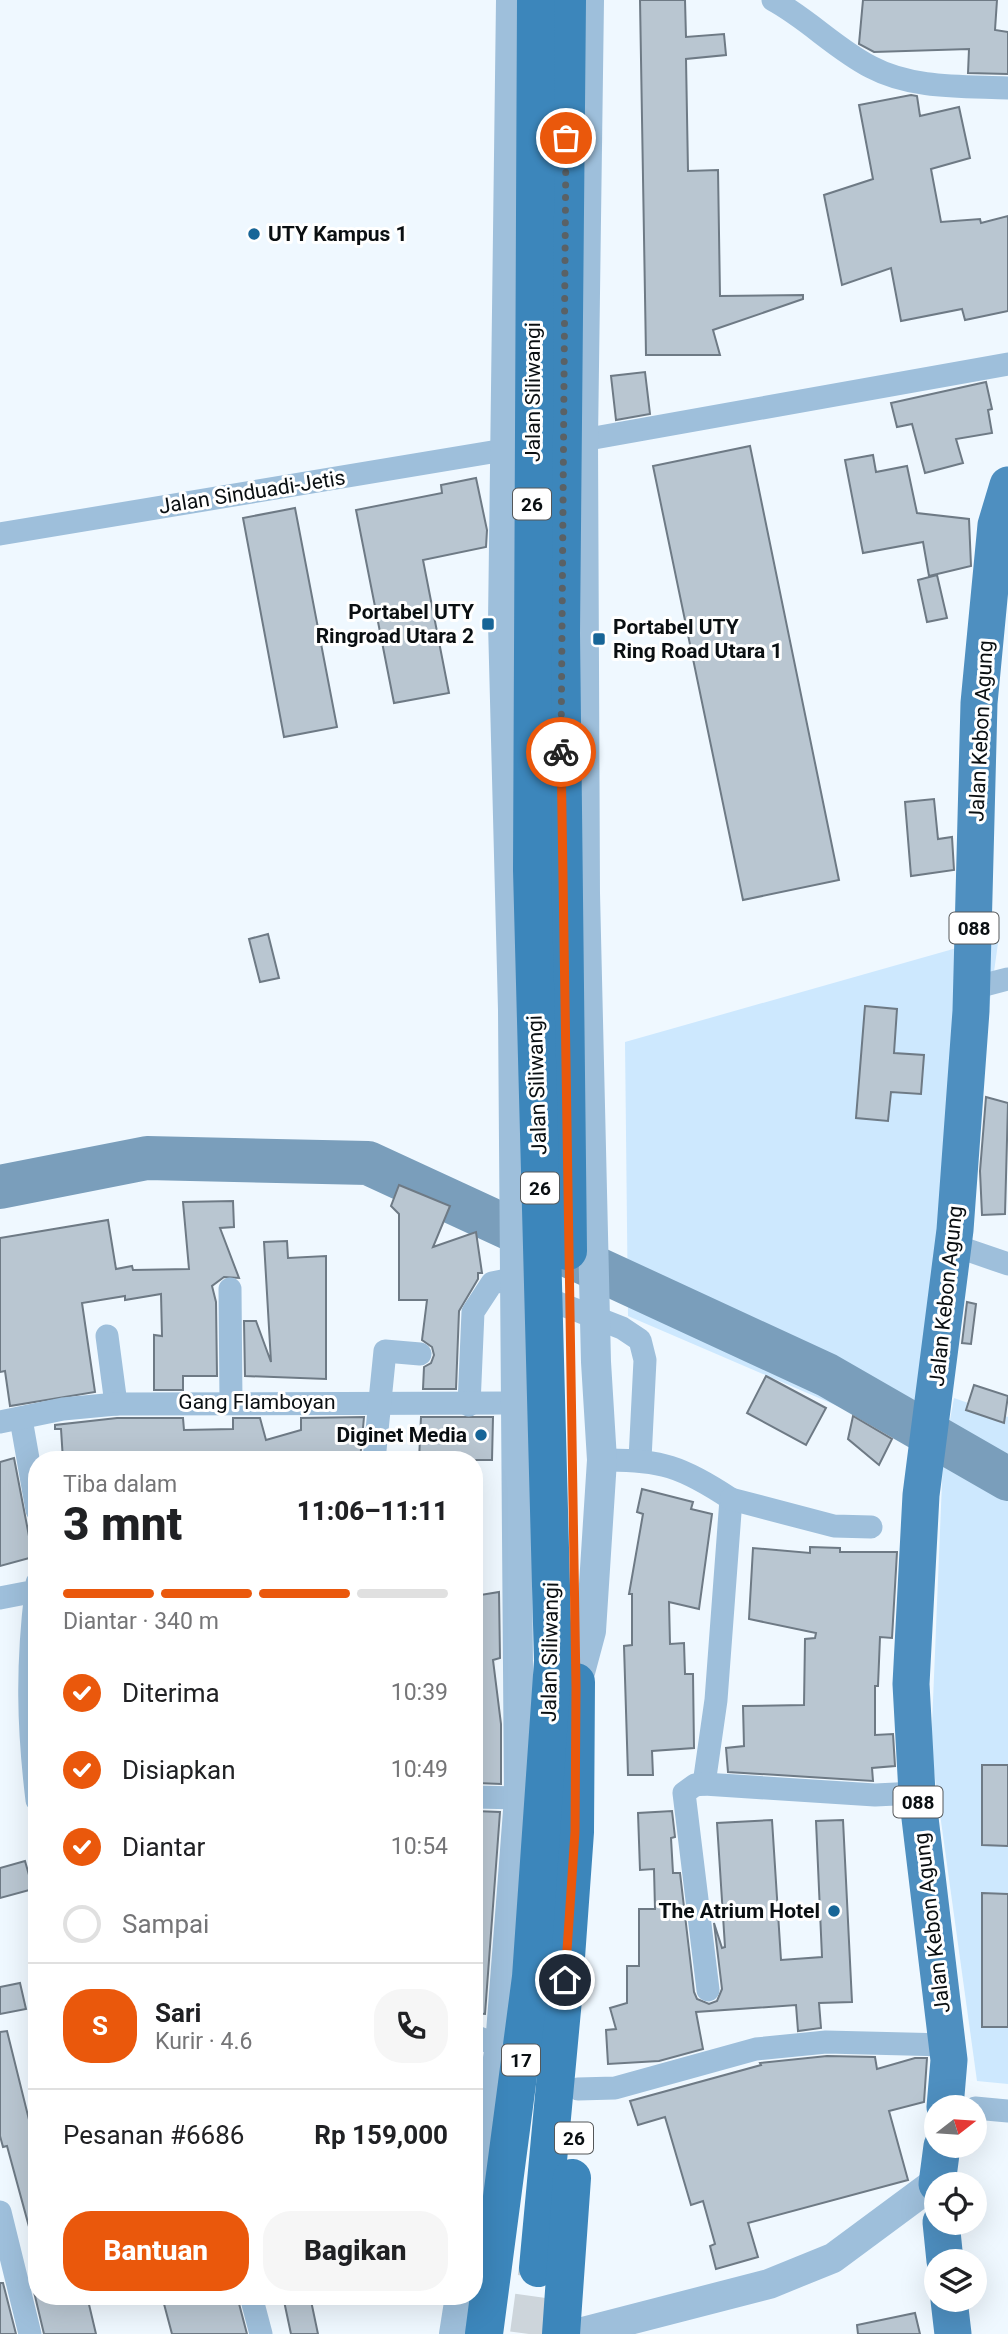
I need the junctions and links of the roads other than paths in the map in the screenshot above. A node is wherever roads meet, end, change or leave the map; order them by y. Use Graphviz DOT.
graph roads {
  1 [pos="511,0"];
  2 [pos="536,0"];
  3 [pos="567,0"];
  4 [pos="589,0"];
  5 [pos="773,0"];
  6 [pos="1008,88"];
  7 [pos="1008,364"];
  8 [pos="583,440"];
  9 [pos="504,450"];
  10 [pos="1008,485"];
  11 [pos="0,534"];
  12 [pos="532,827"];
  13 [pos="509,879"];
  14 [pos="573,893"];
  15 [pos="534,941"];
  16 [pos="1008,979"];
  17 [pos="972,988"];
  18 [pos="550,1010"];
  19 [pos="953,1245"];
  20 [pos="1008,1264"];
  21 [pos="230,1289"];
  22 [pos="107,1336"];
  23 [pos="420,1354"];
  24 [pos="556,1366"];
  25 [pos="230,1402"];
  26 [pos="378,1402"];
  27 [pos="515,1403"];
  28 [pos="116,1404"];
  29 [pos="469,1405"];
  30 [pos="10,1420"];
  31 [pos="375,1451"];
  32 [pos="640,1459"];
  33 [pos="602,1460"];
  34 [pos="28,1480"];
  35 [pos="731,1499"];
  36 [pos="871,1527"];
  37 [pos="28,1589"];
  38 [pos="0,1598"];
  39 [pos="576,1687"];
  40 [pos="704,1784"];
  41 [pos="917,1793"];
  42 [pos="483,1798"];
  43 [pos="532,1802"];
  44 [pos="568,1942"];
  45 [pos="708,1990"];
  46 [pos="487,2041"];
  47 [pos="947,2045"];
  48 [pos="578,2089"];
  49 [pos="483,2092"];
  50 [pos="956,2095"];
  51 [pos="987,2109"];
  52 [pos="1008,2111"];
  53 [pos="924,2192"];
  54 [pos="0,2211"];
  55 [pos="538,2268"];
  56 [pos="253,2305"];
  57 [pos="459,2305"];
  58 [pos="950,2312"];
  59 [pos="30,2334"];
  60 [pos="261,2334"];
  61 [pos="454,2334"];
  62 [pos="484,2334"];
  63 [pos="561,2334"];
  64 [pos="575,2334"];
  65 [pos="953,2334"];
  1 -- 9 [label="street"];
  2 -- 12 [label="highway, Jalan Siliwangi / 26"];
  3 -- 14 [label="highway, Jalan Siliwangi / 26"];
  4 -- 8 [label="street"];
  5 -- 6 [label="street"];
  7 -- 8 [label="street"];
  8 -- 14 [label="street"];
  9 -- 11 [label="street, Jalan Sinduadi-Jetis"];
  9 -- 13 [label="street"];
  10 -- 17 [label="main road, Jalan Kebon Agung / 088"];
  12 -- 13 [label="highway, 26"];
  12 -- 15 [label="highway, Jalan Siliwangi / 26"];
  13 -- 15 [label="highway, 26"];
  13 -- 18 [label="street, 26"];
  14 -- 18 [label="highway, Jalan Siliwangi / 26"];
  15 -- 18 [label="highway, Jalan Siliwangi / 26"];
  16 -- 17 [label="street"];
  17 -- 19 [label="main road, Jalan Kebon Agung / 088"];
  18 -- 24 [label="highway, Jalan Siliwangi / 26"];
  18 -- 24 [label="street"];
  19 -- 20 [label="street"];
  19 -- 41 [label="main road, Jalan Kebon Agung / 088"];
  21 -- 25 [label="street"];
  22 -- 28 [label="street"];
  23 -- 26 [label="street"];
  24 -- 27 [label="street"];
  24 -- 33 [label="street"];
  24 -- 39 [label="highway, Jalan Siliwangi / 26"];
  24 -- 43 [label="highway, Jalan Siliwangi / 26"];
  25 -- 26 [label="street, Gang Flamboyan"];
  25 -- 28 [label="street, Gang Flamboyan"];
  26 -- 29 [label="street, Gang Flamboyan"];
  26 -- 31 [label="street"];
  27 -- 29 [label="street, Gang Flamboyan"];
  27 -- 43 [label="street"];
  28 -- 30 [label="street, Gang Flamboyan"];
  29 -- 32 [label="street"];
  30 -- 34 [label="street"];
  32 -- 33 [label="street"];
  32 -- 35 [label="street"];
  33 -- 39 [label="street"];
  35 -- 36 [label="street"];
  35 -- 40 [label="street"];
  37 -- 38 [label="street"];
  39 -- 44 [label="highway, Jalan Siliwangi / 26"];
  40 -- 41 [label="street"];
  40 -- 45 [label="street"];
  41 -- 47 [label="main road, Jalan Kebon Agung / 088"];
  42 -- 43 [label="street"];
  43 -- 46 [label="street"];
  43 -- 62 [label="highway, Jalan Siliwangi / 17"];
  44 -- 48 [label="highway, 26"];
  44 -- 55 [label="highway, Jalan Siliwangi / 17"];
  46 -- 49 [label="street"];
  47 -- 48 [label="street"];
  47 -- 50 [label="main road, Jalan Kebon Agung / 088"];
  48 -- 63 [label="highway, 26"];
  51 -- 52 [label="street"];
  53 -- 64 [label="street"];
  54 -- 59 [label="street"];
  56 -- 60 [label="street"];
  57 -- 61 [label="street"];
  58 -- 65 [label="main road"];
}
